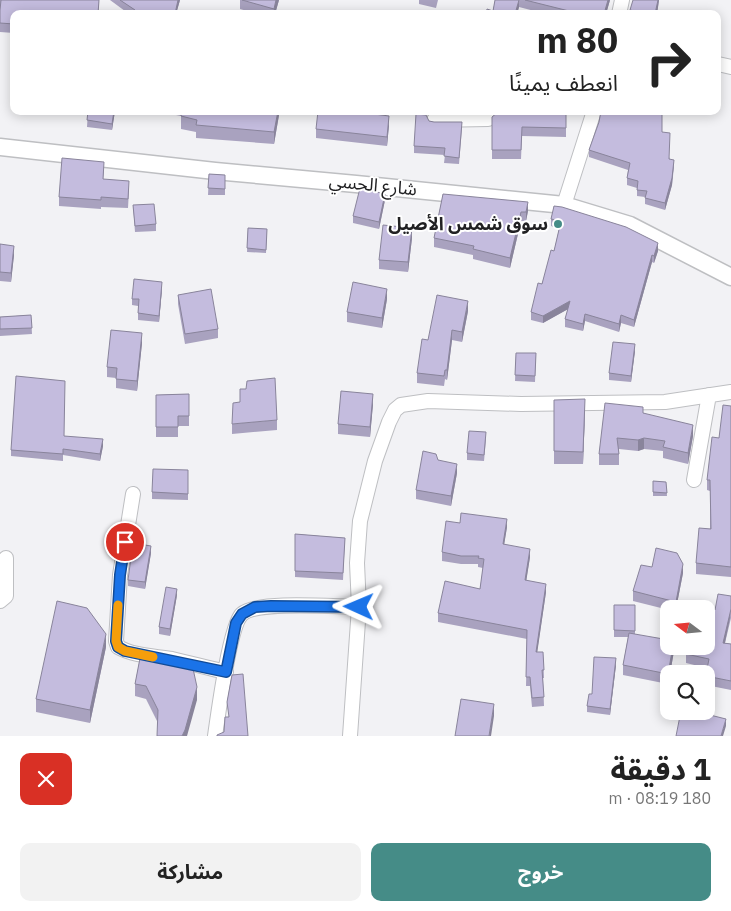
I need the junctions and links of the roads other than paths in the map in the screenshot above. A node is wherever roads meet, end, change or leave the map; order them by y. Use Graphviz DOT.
graph roads {
  1 [pos="492,115"];
  2 [pos="593,115"];
  3 [pos="434,120"];
  4 [pos="0,147"];
  5 [pos="564,205"];
  6 [pos="731,277"];
  7 [pos="731,392"];
  8 [pos="710,395"];
  9 [pos="694,480"];
  10 [pos="133,494"];
  11 [pos="6,558"];
  12 [pos="0,600"];
  13 [pos="359,607"];
  14 [pos="226,672"];
  15 [pos="215,736"];
  16 [pos="350,736"];
  1 -- 3 [label="street"];
  2 -- 5 [label="street"];
  4 -- 5 [label="street, شارع الحسي"];
  5 -- 6 [label="street, شارع الحسي"];
  7 -- 8 [label="street"];
  8 -- 9 [label="street"];
  8 -- 13 [label="street"];
  10 -- 14 [label="street"];
  11 -- 12 [label="street"];
  13 -- 14 [label="street"];
  13 -- 16 [label="street"];
  14 -- 15 [label="street"];
}
